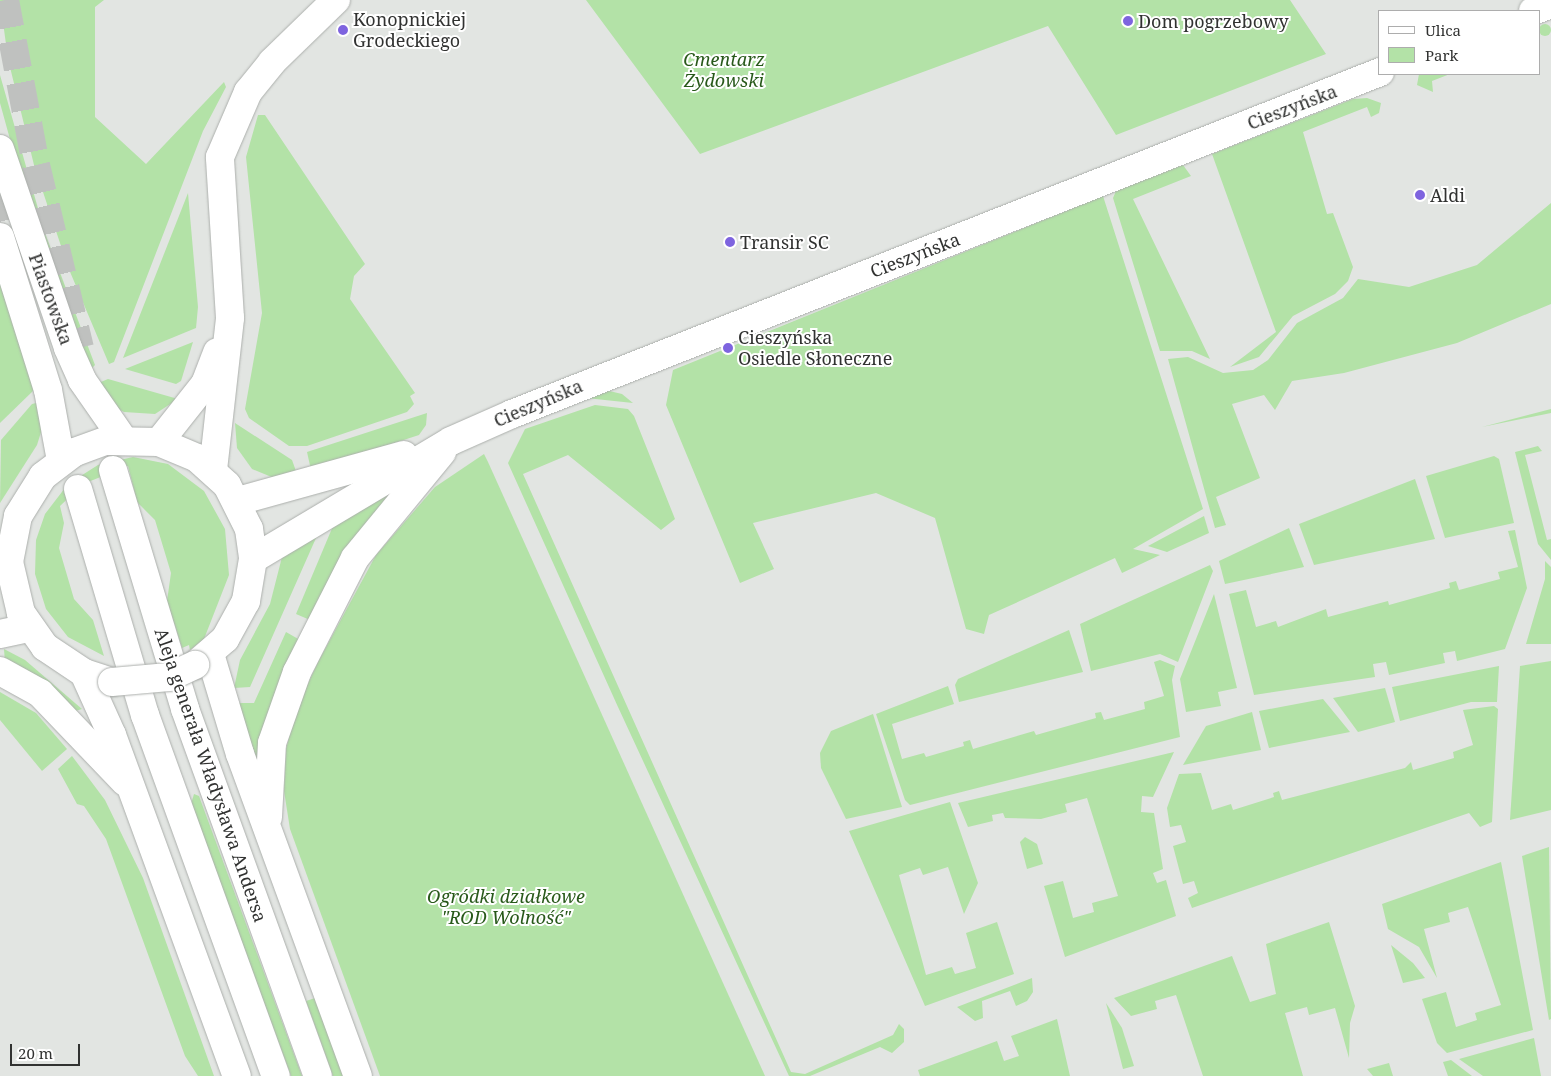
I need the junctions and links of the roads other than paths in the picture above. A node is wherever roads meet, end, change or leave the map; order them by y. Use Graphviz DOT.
graph roads {
  1 [pos="336,0"];
  2 [pos="1551,4"];
  3 [pos="1536,10"];
  4 [pos="1378,73"];
  5 [pos="0,149"];
  6 [pos="0,237"];
  7 [pos="230,318"];
  8 [pos="122,439"];
  9 [pos="451,441"];
  10 [pos="159,442"];
  11 [pos="61,461"];
  12 [pos="113,470"];
  13 [pos="213,470"];
  14 [pos="78,489"];
  15 [pos="238,501"];
  16 [pos="253,559"];
  17 [pos="5,566"];
  18 [pos="29,628"];
  19 [pos="0,634"];
  20 [pos="203,659"];
  21 [pos="0,671"];
  22 [pos="84,674"];
  23 [pos="132,789"];
  24 [pos="267,829"];
  25 [pos="236,1076"];
  26 [pos="276,1076"];
  27 [pos="318,1076"];
  28 [pos="358,1076"];
  1 -- 7 [label="main road"];
  2 -- 3 [label="main road"];
  4 -- 9 [label="main road, Cieszyńska"];
  5 -- 8 [label="main road, Piastowska"];
  6 -- 11 [label="main road, Piastowska"];
  7 -- 10 [label="main road"];
  7 -- 13 [label="main road"];
  8 -- 10 [label="main road"];
  8 -- 11 [label="main road"];
  9 -- 15 [label="main road, Cieszyńska"];
  9 -- 16 [label="main road, Cieszyńska"];
  9 -- 24 [label="main road"];
  10 -- 13 [label="main road"];
  11 -- 17 [label="main road"];
  12 -- 27 [label="main road, Aleja generała Władysława Andersa"];
  13 -- 15 [label="main road"];
  14 -- 26 [label="main road"];
  15 -- 16 [label="main road"];
  16 -- 20 [label="main road"];
  17 -- 18 [label="main road"];
  18 -- 19 [label="main road"];
  18 -- 22 [label="main road"];
  20 -- 22 [label="main road, bridge"];
  20 -- 24 [label="main road"];
  21 -- 23 [label="main road"];
  22 -- 23 [label="main road"];
  23 -- 25 [label="main road"];
  24 -- 28 [label="main road"];
}
